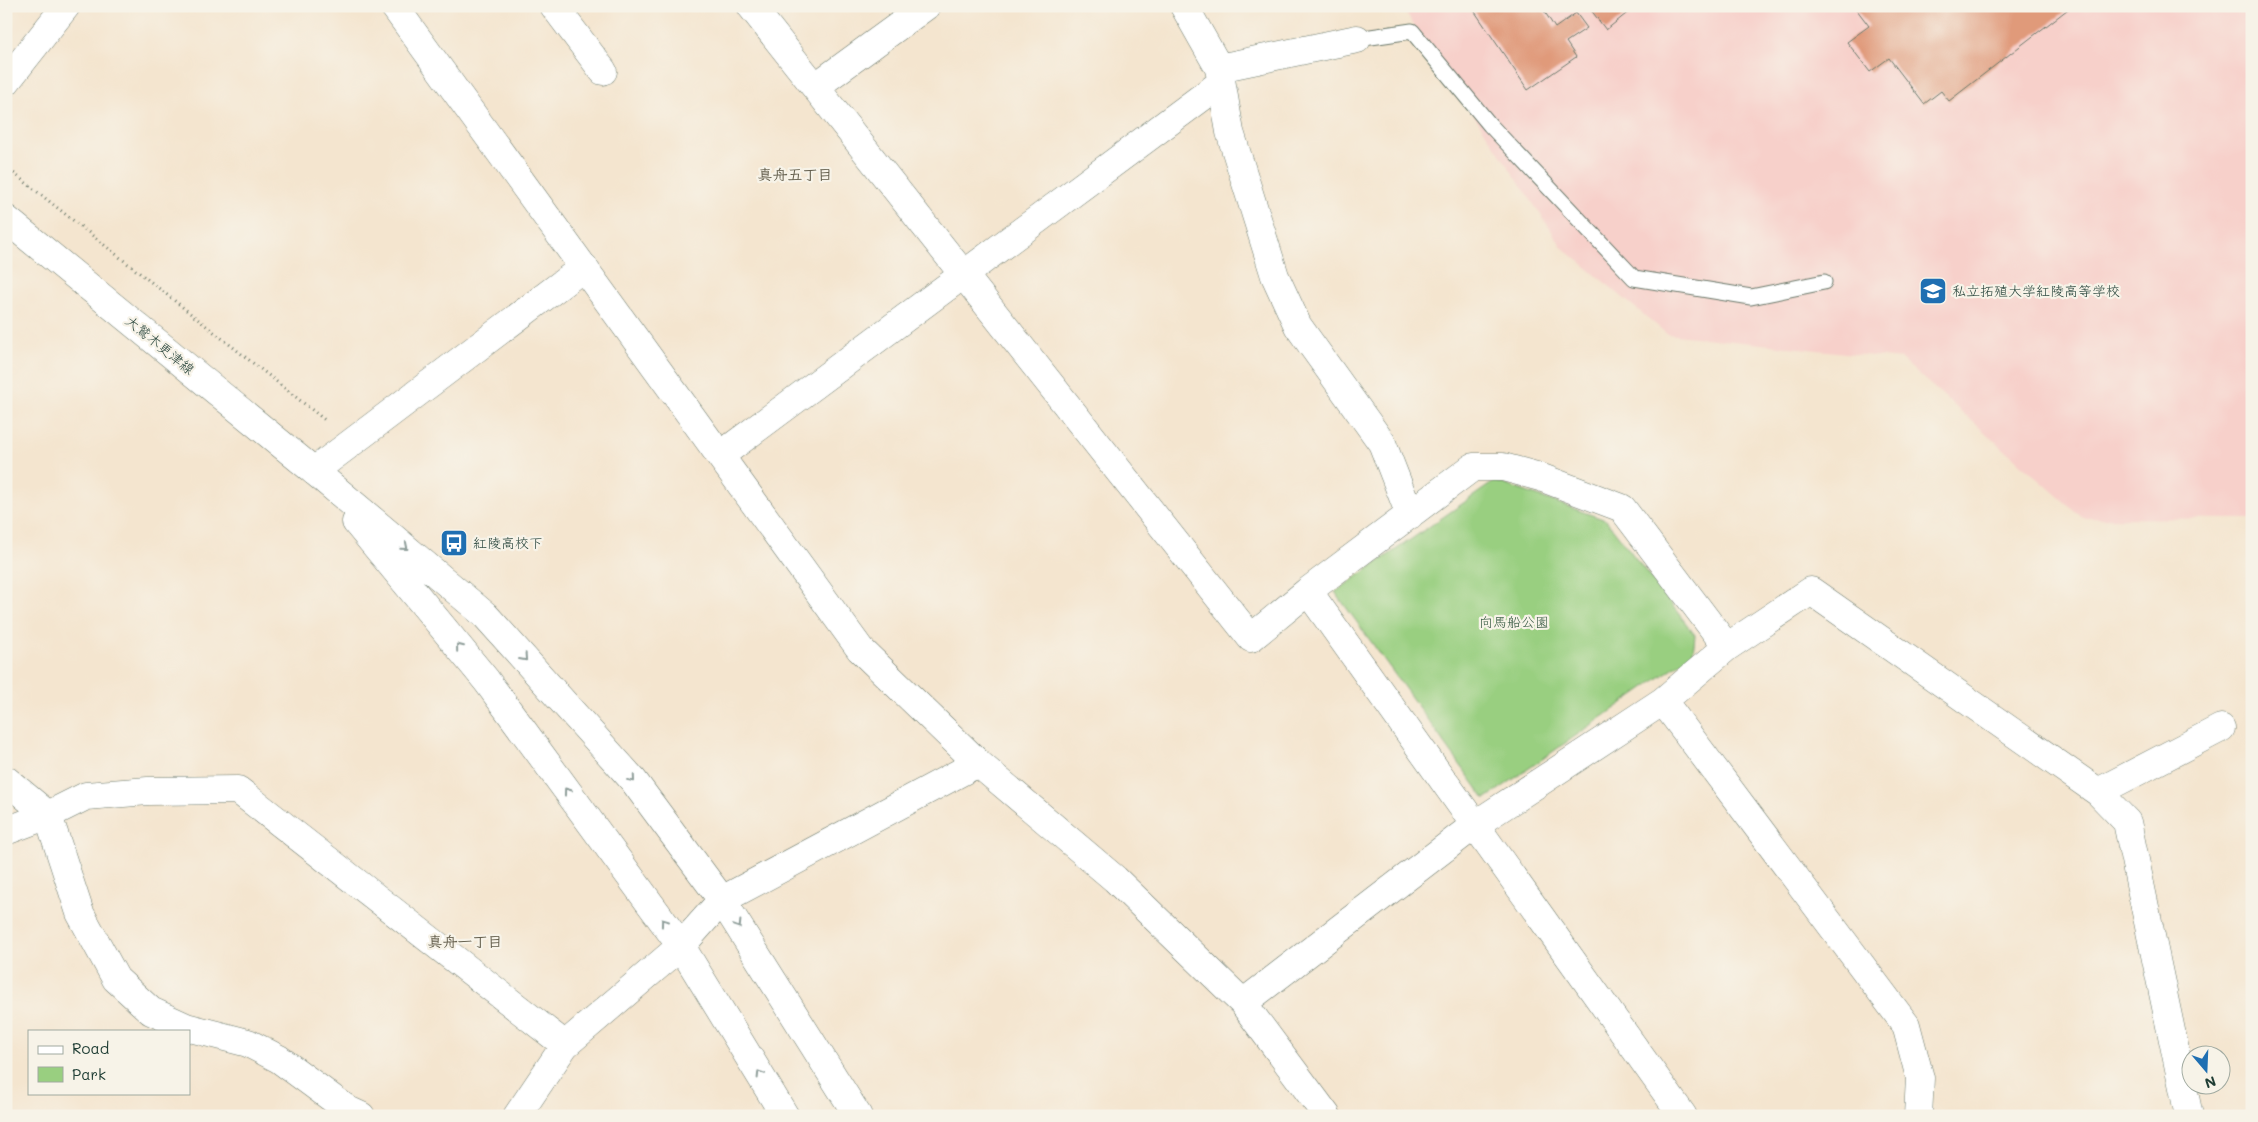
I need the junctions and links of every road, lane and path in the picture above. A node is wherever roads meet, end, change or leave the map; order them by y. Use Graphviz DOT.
graph roads {
  1 [pos="394,6"];
  2 [pos="554,6"];
  3 [pos="751,6"];
  4 [pos="926,6"];
  5 [pos="1184,6"];
  6 [pos="54,10"];
  7 [pos="1357,39"];
  8 [pos="602,71"];
  9 [pos="1220,76"];
  10 [pos="6,82"];
  11 [pos="814,86"];
  12 [pos="6,167"];
  13 [pos="6,219"];
  14 [pos="584,267"];
  15 [pos="963,274"];
  16 [pos="1824,282"];
  17 [pos="326,421"];
  18 [pos="721,454"];
  19 [pos="314,471"];
  20 [pos="1410,515"];
  21 [pos="1308,591"];
  22 [pos="1727,647"];
  23 [pos="1663,701"];
  24 [pos="2221,728"];
  25 [pos="978,763"];
  26 [pos="6,780"];
  27 [pos="2098,792"];
  28 [pos="48,816"];
  29 [pos="1476,824"];
  30 [pos="6,832"];
  31 [pos="722,900"];
  32 [pos="681,946"];
  33 [pos="1243,1003"];
  34 [pos="565,1045"];
  35 [pos="361,1116"];
  36 [pos="517,1116"];
  37 [pos="785,1116"];
  38 [pos="858,1116"];
  39 [pos="1326,1116"];
  40 [pos="1683,1116"];
  41 [pos="1918,1116"];
  42 [pos="2189,1116"];
  1 -- 14 [label="street"];
  2 -- 8 [label="street"];
  3 -- 11 [label="street"];
  4 -- 11 [label="street"];
  5 -- 9 [label="street"];
  6 -- 10 [label="street"];
  7 -- 9 [label="street"];
  7 -- 16 [label="lane"];
  9 -- 15 [label="street"];
  9 -- 20 [label="street"];
  11 -- 15 [label="street"];
  12 -- 17 [label="path"];
  13 -- 19 [label="street, 大鷲木更津線"];
  14 -- 18 [label="street"];
  14 -- 19 [label="street"];
  15 -- 18 [label="street"];
  15 -- 21 [label="street"];
  18 -- 25 [label="street"];
  19 -- 31 [label="street, one-way"];
  32 -- 19 [label="street, one-way"];
  20 -- 21 [label="street"];
  20 -- 22 [label="street"];
  21 -- 29 [label="street"];
  22 -- 23 [label="street"];
  22 -- 27 [label="street"];
  23 -- 29 [label="street"];
  23 -- 41 [label="street"];
  24 -- 27 [label="street"];
  25 -- 31 [label="street"];
  25 -- 33 [label="street"];
  26 -- 28 [label="street"];
  27 -- 42 [label="street"];
  28 -- 30 [label="street"];
  28 -- 34 [label="street"];
  28 -- 35 [label="street"];
  29 -- 33 [label="street"];
  29 -- 40 [label="street"];
  31 -- 32 [label="street"];
  31 -- 38 [label="street, one-way"];
  32 -- 34 [label="street"];
  37 -- 32 [label="street, one-way"];
  33 -- 39 [label="street"];
  34 -- 36 [label="street"];
}
